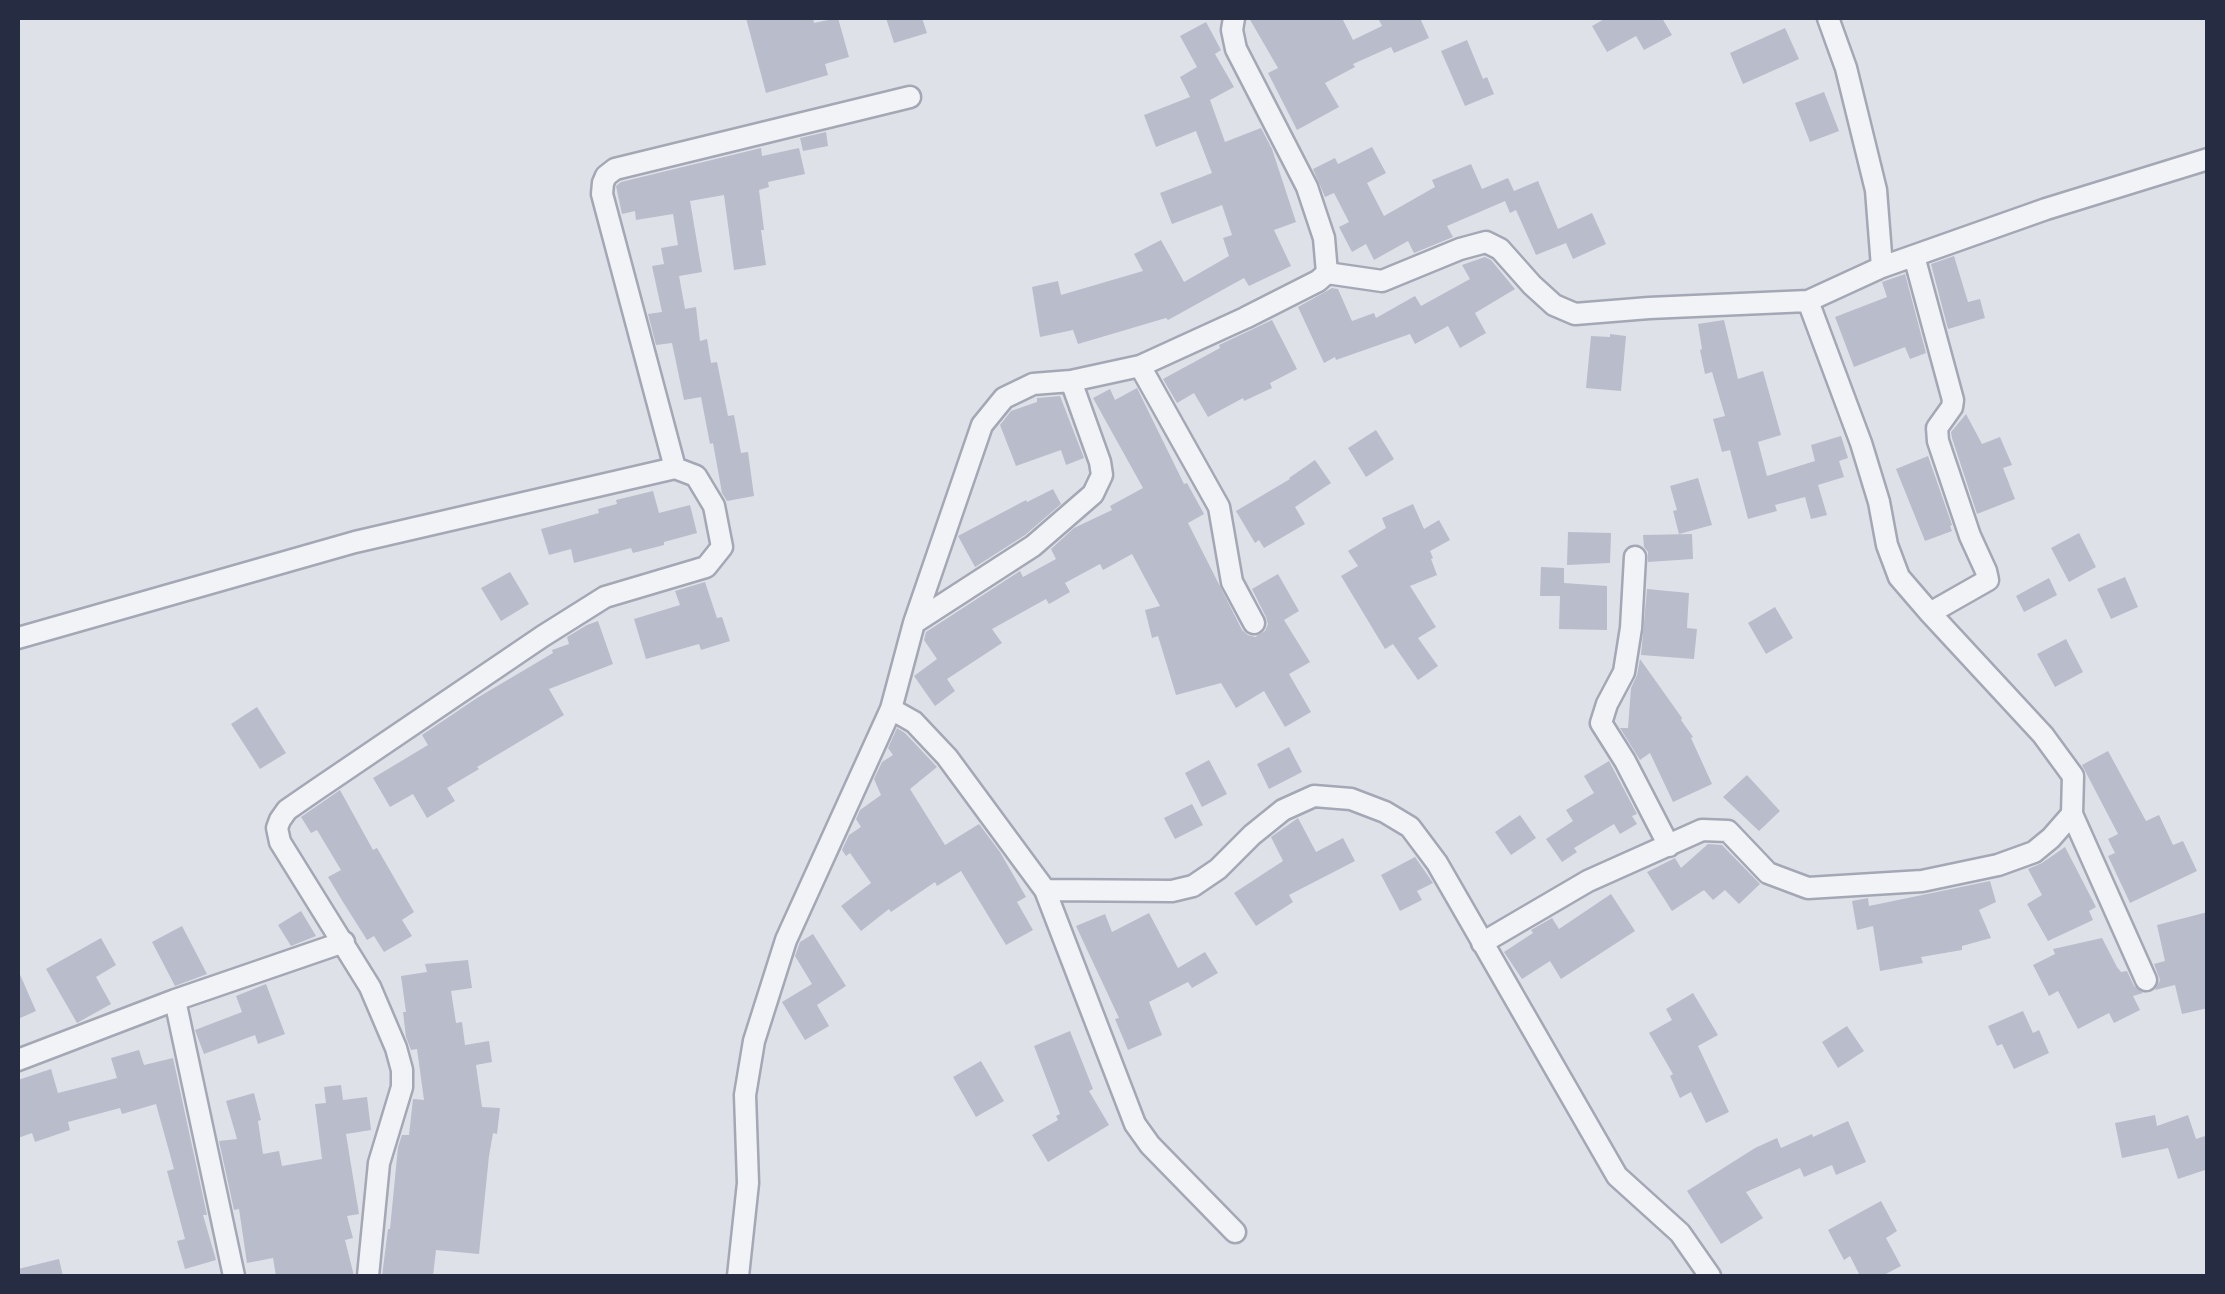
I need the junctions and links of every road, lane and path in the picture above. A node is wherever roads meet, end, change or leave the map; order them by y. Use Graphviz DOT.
graph roads {
  1 [pos="1234,18"];
  2 [pos="1828,18"];
  3 [pos="910,97"];
  4 [pos="2208,159"];
  5 [pos="1914,256"];
  6 [pos="1882,267"];
  7 [pos="1328,273"];
  8 [pos="1808,301"];
  9 [pos="1140,366"];
  10 [pos="1070,381"];
  11 [pos="676,468"];
  12 [pos="1635,558"];
  13 [pos="1930,613"];
  14 [pos="914,623"];
  15 [pos="1254,623"];
  16 [pos="18,638"];
  17 [pos="891,709"];
  18 [pos="2072,814"];
  19 [pos="1668,846"];
  20 [pos="1046,890"];
  21 [pos="344,942"];
  22 [pos="1482,943"];
  23 [pos="2146,980"];
  24 [pos="176,1000"];
  25 [pos="18,1060"];
  26 [pos="1235,1232"];
  27 [pos="234,1276"];
  28 [pos="368,1276"];
  29 [pos="738,1276"];
  30 [pos="1710,1276"];
  1 -- 7 [label="street"];
  2 -- 6 [label="street"];
  3 -- 11 [label="street"];
  4 -- 5 [label="street"];
  5 -- 6 [label="street"];
  5 -- 13 [label="street"];
  6 -- 8 [label="street"];
  7 -- 8 [label="street"];
  7 -- 9 [label="street"];
  8 -- 13 [label="street"];
  9 -- 10 [label="street"];
  9 -- 15 [label="street"];
  10 -- 14 [label="street"];
  10 -- 14 [label="street"];
  11 -- 16 [label="street"];
  11 -- 21 [label="street"];
  12 -- 19 [label="street"];
  13 -- 18 [label="street"];
  14 -- 17 [label="street"];
  17 -- 20 [label="street"];
  17 -- 29 [label="street"];
  18 -- 19 [label="street"];
  18 -- 23 [label="street"];
  19 -- 22 [label="street"];
  20 -- 22 [label="street"];
  20 -- 26 [label="street"];
  21 -- 24 [label="street"];
  21 -- 28 [label="street"];
  22 -- 30 [label="street"];
  24 -- 25 [label="street"];
  24 -- 27 [label="street"];
}
